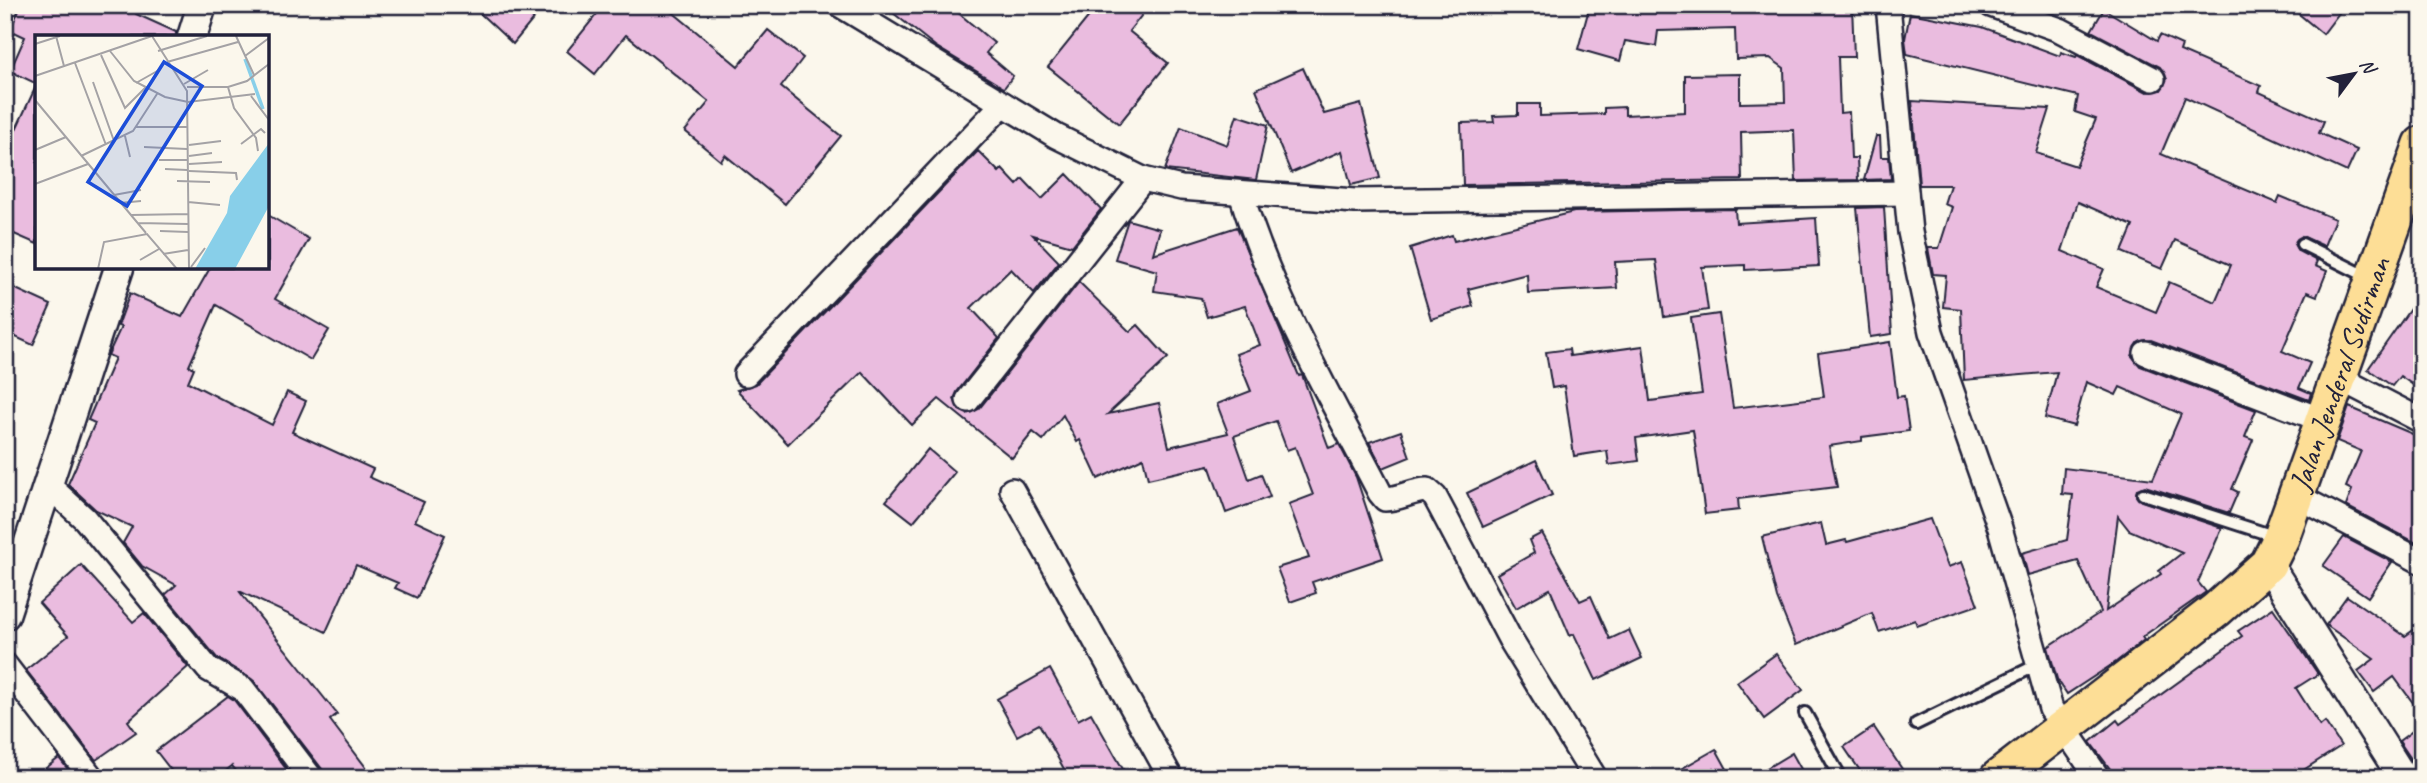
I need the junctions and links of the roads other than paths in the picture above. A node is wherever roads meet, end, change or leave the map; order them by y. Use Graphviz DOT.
graph roads {
  1 [pos="202,5"];
  2 [pos="840,5"];
  3 [pos="1888,5"];
  4 [pos="1991,5"];
  5 [pos="193,35"];
  6 [pos="2153,79"];
  7 [pos="1003,104"];
  8 [pos="2422,144"];
  9 [pos="1143,178"];
  10 [pos="1241,193"];
  11 [pos="1906,193"];
  12 [pos="2302,244"];
  13 [pos="118,270"];
  14 [pos="2373,279"];
  15 [pos="2146,353"];
  16 [pos="746,374"];
  17 [pos="2337,377"];
  18 [pos="968,400"];
  19 [pos="2322,419"];
  20 [pos="2422,421"];
  21 [pos="48,485"];
  22 [pos="1012,491"];
  23 [pos="2143,494"];
  24 [pos="2297,496"];
  25 [pos="2275,551"];
  26 [pos="2422,562"];
  27 [pos="5,615"];
  28 [pos="2037,664"];
  29 [pos="5,666"];
  30 [pos="1805,713"];
  31 [pos="1916,724"];
  32 [pos="2063,730"];
  33 [pos="92,778"];
  34 [pos="311,778"];
  35 [pos="1171,778"];
  36 [pos="1595,778"];
  37 [pos="1841,778"];
  38 [pos="1998,778"];
  39 [pos="2098,778"];
  40 [pos="2403,778"];
  1 -- 5 [label="street"];
  2 -- 7 [label="street"];
  3 -- 11 [label="street"];
  4 -- 6 [label="street"];
  7 -- 9 [label="street"];
  7 -- 16 [label="street"];
  8 -- 14 [label="main road, Jalan Jenderal Sudirman"];
  9 -- 10 [label="street"];
  9 -- 18 [label="street"];
  10 -- 11 [label="street"];
  10 -- 36 [label="street"];
  11 -- 28 [label="street"];
  12 -- 14 [label="lane"];
  13 -- 21 [label="street"];
  14 -- 17 [label="main road, Jalan Jenderal Sudirman"];
  15 -- 19 [label="street"];
  17 -- 19 [label="main road, Jalan Jenderal Sudirman"];
  17 -- 20 [label="street"];
  19 -- 24 [label="main road, Jalan Jenderal Sudirman"];
  21 -- 27 [label="street"];
  21 -- 34 [label="street"];
  22 -- 35 [label="street"];
  23 -- 25 [label="lane"];
  24 -- 25 [label="main road, Jalan Jenderal Sudirman"];
  24 -- 26 [label="street"];
  25 -- 32 [label="main road"];
  25 -- 40 [label="street"];
  28 -- 31 [label="lane"];
  28 -- 32 [label="street"];
  29 -- 33 [label="street"];
  30 -- 37 [label="lane"];
  32 -- 38 [label="main road"];
  32 -- 39 [label="street"];
}
